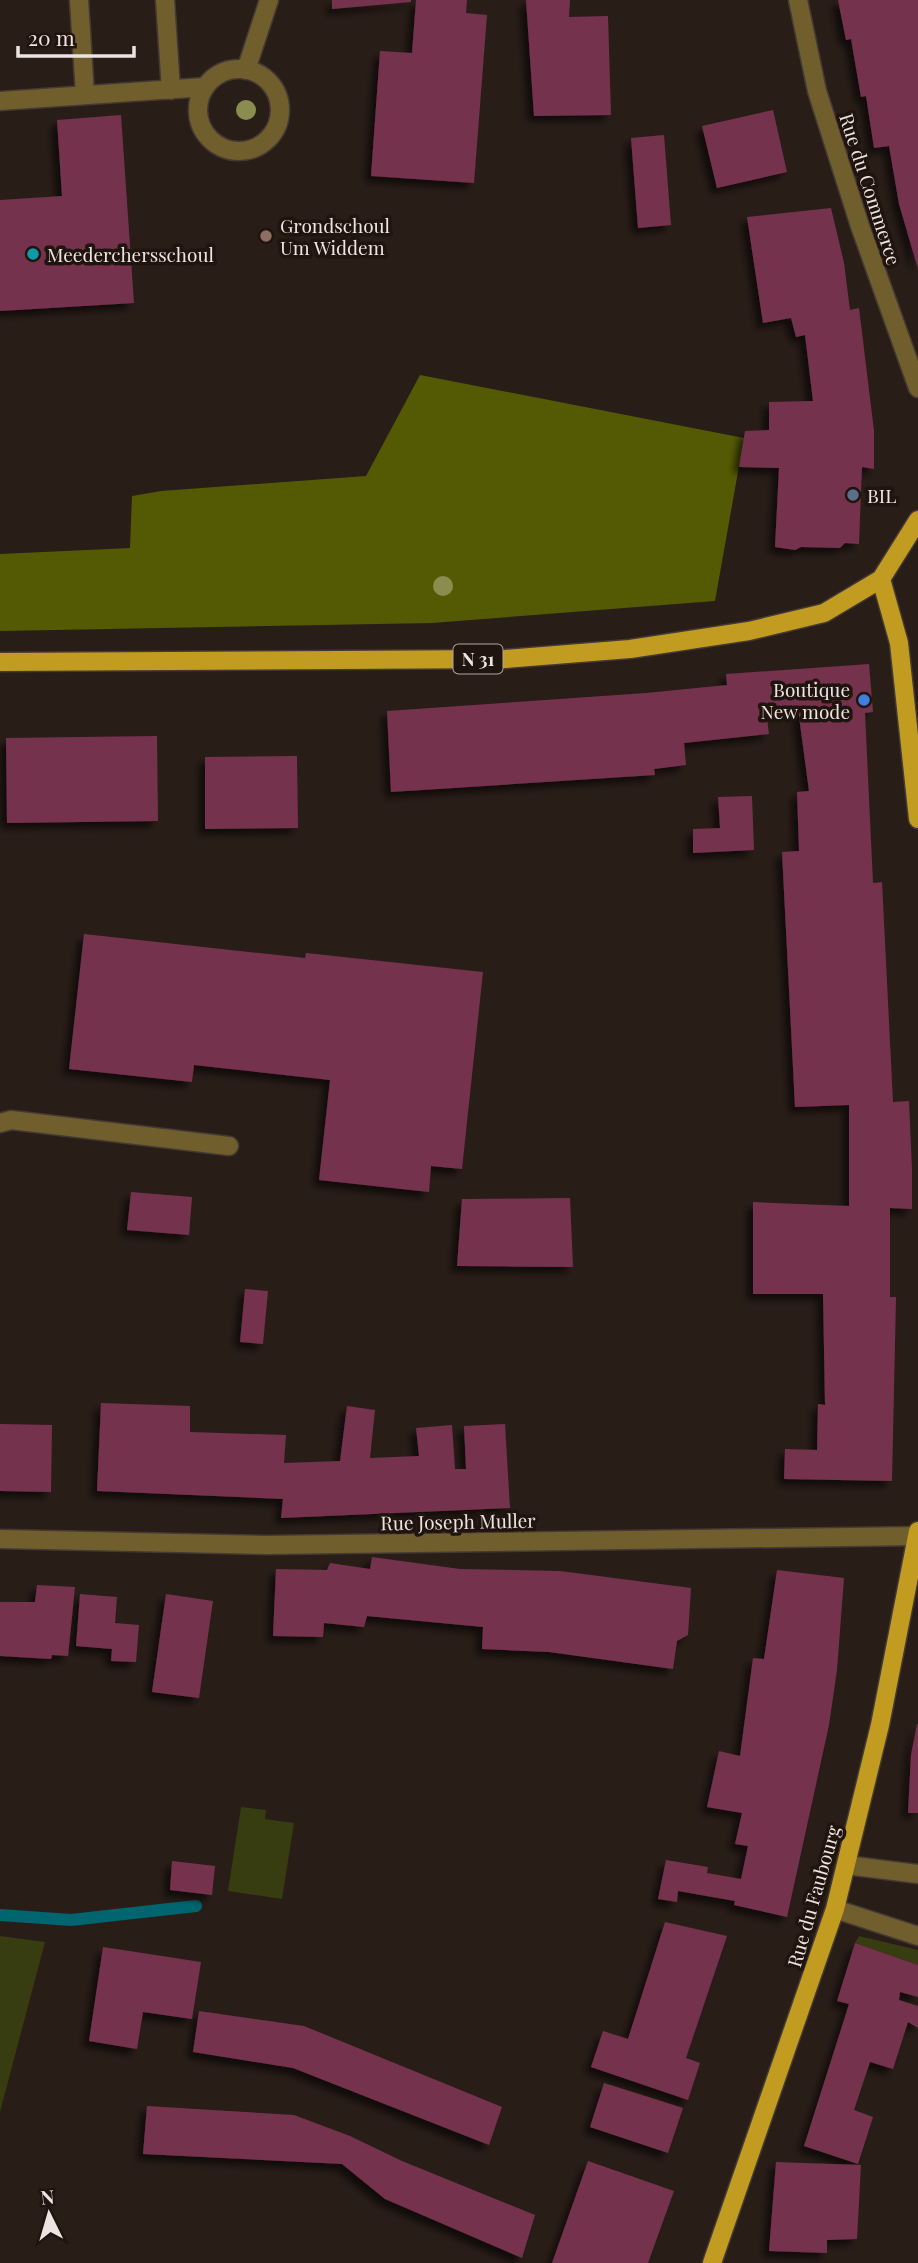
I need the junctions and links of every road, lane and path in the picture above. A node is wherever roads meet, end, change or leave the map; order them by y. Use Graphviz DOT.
graph roads {
  1 [pos="79,0"];
  2 [pos="165,0"];
  3 [pos="269,0"];
  4 [pos="798,0"];
  5 [pos="246,70"];
  6 [pos="205,87"];
  7 [pos="171,90"];
  8 [pos="85,95"];
  9 [pos="0,101"];
  10 [pos="918,388"];
  11 [pos="918,520"];
  12 [pos="881,579"];
  13 [pos="0,662"];
  14 [pos="918,820"];
  15 [pos="0,1123"];
  16 [pos="229,1146"];
  17 [pos="918,1533"];
  18 [pos="0,1539"];
  19 [pos="846,1865"];
  20 [pos="918,1874"];
  21 [pos="835,1909"];
  22 [pos="918,1936"];
  23 [pos="712,2263"];
  1 -- 8 [label="street"];
  2 -- 7 [label="street"];
  3 -- 5 [label="street"];
  4 -- 10 [label="street, Rue du Commerce"];
  5 -- 6 [label="street"];
  5 -- 6 [label="street"];
  6 -- 7 [label="street"];
  7 -- 8 [label="street"];
  8 -- 9 [label="street"];
  11 -- 12 [label="main road, N 31"];
  12 -- 13 [label="main road, N 31"];
  12 -- 14 [label="main road"];
  15 -- 16 [label="street"];
  17 -- 18 [label="street, Rue Joseph Muller"];
  17 -- 19 [label="main road, Rue du Faubourg"];
  19 -- 20 [label="street"];
  19 -- 21 [label="main road, Rue du Faubourg"];
  21 -- 22 [label="street"];
  21 -- 23 [label="main road, Rue du Faubourg"];
}
